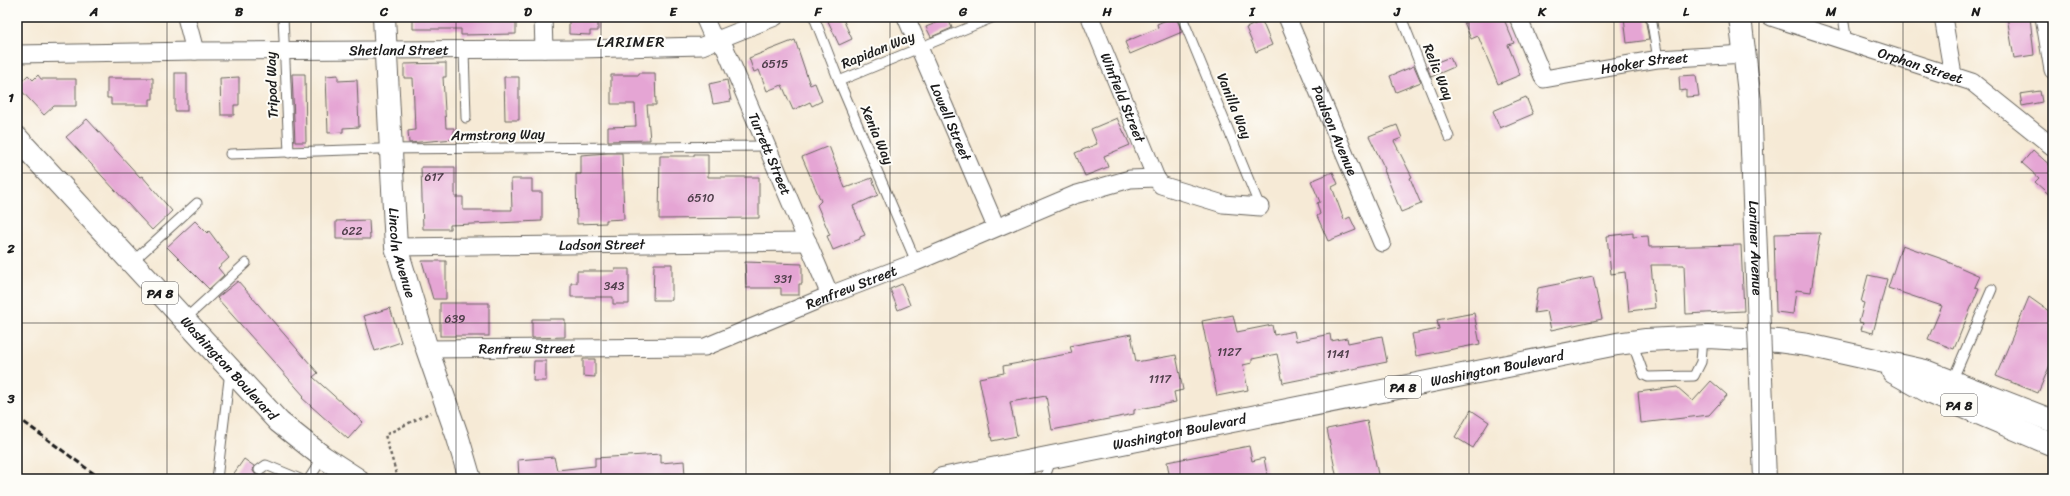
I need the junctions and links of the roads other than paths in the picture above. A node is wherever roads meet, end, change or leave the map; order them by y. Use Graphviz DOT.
graph roads {
  1 [pos="186,17"];
  2 [pos="283,17"];
  3 [pos="384,17"];
  4 [pos="543,17"];
  5 [pos="704,17"];
  6 [pos="775,17"];
  7 [pos="814,17"];
  8 [pos="906,17"];
  9 [pos="994,17"];
  10 [pos="1090,17"];
  11 [pos="1182,17"];
  12 [pos="1287,17"];
  13 [pos="1401,17"];
  14 [pos="1518,17"];
  15 [pos="1651,17"];
  16 [pos="1740,17"];
  17 [pos="1771,17"];
  18 [pos="1843,17"];
  19 [pos="1942,17"];
  20 [pos="2044,17"];
  21 [pos="718,40"];
  22 [pos="1847,42"];
  23 [pos="920,49"];
  24 [pos="284,50"];
  25 [pos="464,50"];
  26 [pos="544,50"];
  27 [pos="195,51"];
  28 [pos="386,51"];
  29 [pos="17,54"];
  30 [pos="1745,54"];
  31 [pos="1658,59"];
  32 [pos="2053,70"];
  33 [pos="1953,75"];
  34 [pos="839,81"];
  35 [pos="466,118"];
  36 [pos="1449,137"];
  37 [pos="17,138"];
  38 [pos="768,146"];
  39 [pos="2053,147"];
  40 [pos="390,149"];
  41 [pos="289,153"];
  42 [pos="230,154"];
  43 [pos="1156,178"];
  44 [pos="197,203"];
  45 [pos="1260,207"];
  46 [pos="996,227"];
  47 [pos="808,242"];
  48 [pos="1382,243"];
  49 [pos="396,246"];
  50 [pos="916,262"];
  51 [pos="132,263"];
  52 [pos="246,263"];
  53 [pos="1992,289"];
  54 [pos="830,295"];
  55 [pos="184,320"];
  56 [pos="1703,338"];
  57 [pos="1632,342"];
  58 [pos="427,349"];
  59 [pos="1866,359"];
  60 [pos="230,370"];
  61 [pos="1952,381"];
  62 [pos="2053,421"];
  63 [pos="2053,446"];
  64 [pos="323,457"];
  65 [pos="1052,457"];
  66 [pos="259,470"];
  67 [pos="217,479"];
  68 [pos="300,479"];
  69 [pos="309,479"];
  70 [pos="357,479"];
  71 [pos="470,479"];
  72 [pos="942,479"];
  73 [pos="1044,479"];
  74 [pos="1765,479"];
  1 -- 27 [label="street"];
  2 -- 24 [label="lane, Tripod Way"];
  3 -- 28 [label="main road, Lincoln Avenue"];
  4 -- 26 [label="street"];
  5 -- 21 [label="street, Turrett Street"];
  6 -- 21 [label="street, Shetland Street"];
  7 -- 34 [label="lane, Xenia Way"];
  8 -- 23 [label="street, Lowell Street"];
  9 -- 23 [label="lane, Rapidan Way"];
  10 -- 43 [label="street, Winfield Street"];
  11 -- 45 [label="lane, Vanilla Way"];
  12 -- 48 [label="street, Paulson Avenue"];
  13 -- 36 [label="lane, Relic Way"];
  14 -- 31 [label="street, Hooker Street"];
  15 -- 31 [label="lane"];
  16 -- 30 [label="main road, Larimer Avenue"];
  17 -- 22 [label="street, Orphan Street"];
  18 -- 22 [label="lane"];
  19 -- 33 [label="street"];
  20 -- 32 [label="street"];
  21 -- 26 [label="street, Shetland Street"];
  21 -- 38 [label="street, Turrett Street"];
  22 -- 33 [label="street, Orphan Street"];
  23 -- 34 [label="lane, Rapidan Way"];
  23 -- 46 [label="street, Lowell Street"];
  24 -- 27 [label="street, Shetland Street"];
  24 -- 28 [label="street, Shetland Street"];
  24 -- 41 [label="lane, Tripod Way"];
  25 -- 26 [label="street, Shetland Street"];
  25 -- 28 [label="street, Shetland Street"];
  25 -- 35 [label="lane"];
  27 -- 29 [label="street, Shetland Street"];
  28 -- 40 [label="main road, Lincoln Avenue"];
  30 -- 31 [label="street, Hooker Street"];
  30 -- 74 [label="main road, Larimer Avenue, bridge"];
  33 -- 39 [label="street, Orphan Street"];
  34 -- 50 [label="lane, Xenia Way"];
  37 -- 51 [label="main road, Washington Boulevard / PA 8"];
  38 -- 40 [label="lane, Armstrong Way"];
  38 -- 47 [label="street, Turrett Street"];
  40 -- 41 [label="lane, Armstrong Way"];
  40 -- 49 [label="main road, Lincoln Avenue"];
  41 -- 42 [label="lane, Armstrong Way"];
  43 -- 45 [label="street"];
  43 -- 46 [label="street, Renfrew Street"];
  44 -- 51 [label="lane"];
  46 -- 50 [label="street, Renfrew Street"];
  47 -- 49 [label="street, Ladson Street"];
  47 -- 54 [label="street, Turrett Street"];
  49 -- 58 [label="main road, Lincoln Avenue"];
  50 -- 54 [label="street, Renfrew Street"];
  51 -- 55 [label="main road, Washington Boulevard / PA 8"];
  52 -- 55 [label="lane"];
  53 -- 61 [label="lane"];
  54 -- 58 [label="street, Renfrew Street"];
  55 -- 60 [label="main road, Washington Boulevard / PA 8"];
  56 -- 57 [label="main road, Washington Boulevard / PA 8"];
  56 -- 57 [label="lane"];
  56 -- 59 [label="main road, Washington Boulevard / PA 8"];
  57 -- 65 [label="main road, Washington Boulevard / PA 8"];
  58 -- 71 [label="main road, Lincoln Avenue"];
  59 -- 61 [label="main road, Washington Boulevard / PA 8"];
  59 -- 63 [label="main road, Washington Boulevard / PA 8"];
  60 -- 64 [label="main road, Washington Boulevard / PA 8"];
  60 -- 67 [label="lane"];
  61 -- 62 [label="main road, Washington Boulevard / PA 8"];
  64 -- 69 [label="lane"];
  64 -- 70 [label="main road, Washington Boulevard / PA 8"];
  65 -- 72 [label="main road, Washington Boulevard / PA 8"];
  65 -- 73 [label="lane"];
  66 -- 68 [label="lane"];
}
